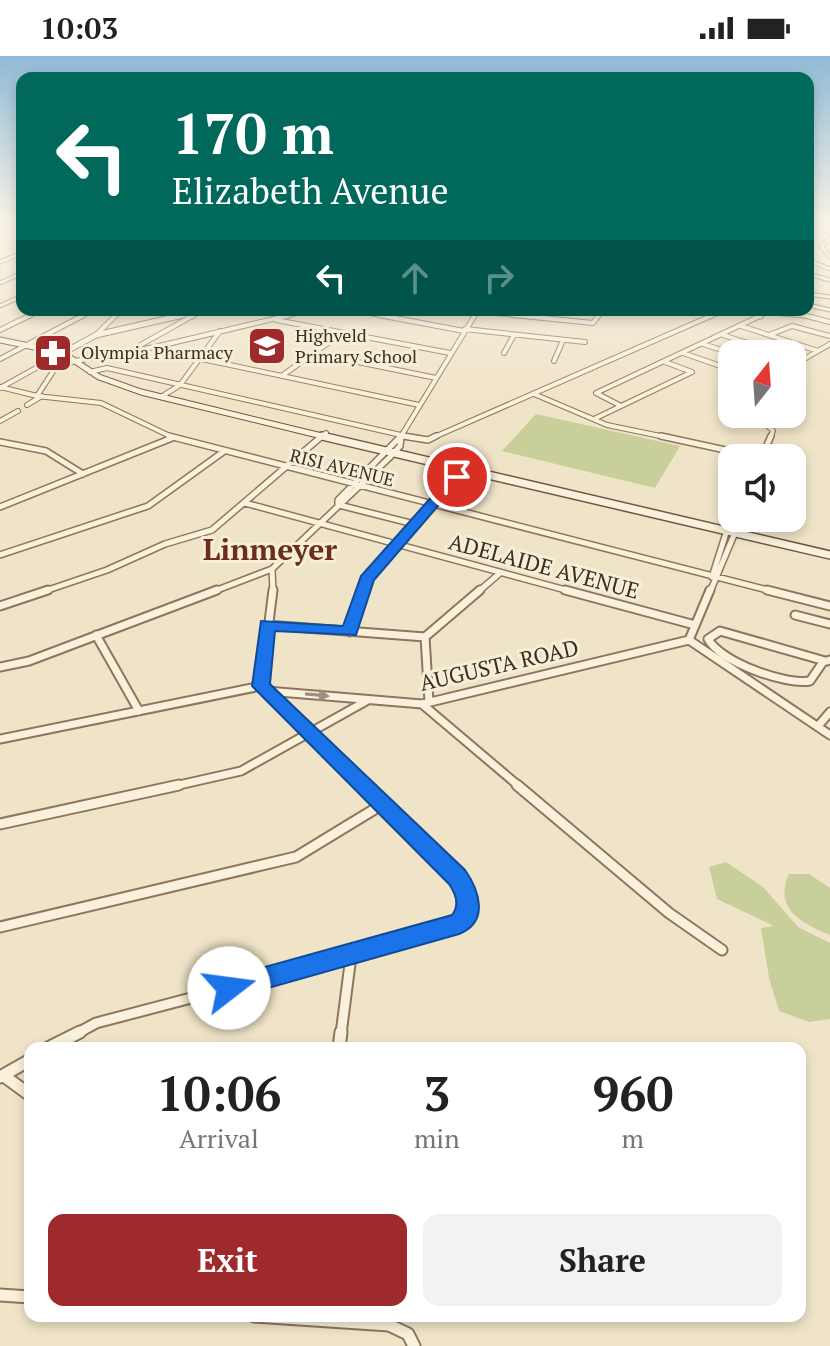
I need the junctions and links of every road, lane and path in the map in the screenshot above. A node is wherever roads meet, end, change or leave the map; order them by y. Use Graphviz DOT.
graph roads {
  1 [pos="29,316"];
  2 [pos="82,316"];
  3 [pos="116,316"];
  4 [pos="183,316"];
  5 [pos="190,316"];
  6 [pos="190,316"];
  7 [pos="287,316"];
  8 [pos="384,316"];
  9 [pos="473,316"];
  10 [pos="519,316"];
  11 [pos="572,316"];
  12 [pos="599,316"];
  13 [pos="712,316"];
  14 [pos="762,316"];
  15 [pos="809,316"];
  16 [pos="526,317"];
  17 [pos="274,319"];
  18 [pos="182,321"];
  19 [pos="570,321"];
  20 [pos="158,322"];
  21 [pos="830,322"];
  22 [pos="741,326"];
  23 [pos="0,330"];
  24 [pos="465,330"];
  25 [pos="220,331"];
  26 [pos="342,333"];
  27 [pos="96,335"];
  28 [pos="514,335"];
  29 [pos="723,335"];
  30 [pos="769,335"];
  31 [pos="830,336"];
  32 [pos="0,340"];
  33 [pos="563,340"];
  34 [pos="738,340"];
  35 [pos="585,342"];
  36 [pos="703,344"];
  37 [pos="830,344"];
  38 [pos="26,345"];
  39 [pos="145,346"];
  40 [pos="718,349"];
  41 [pos="818,351"];
  42 [pos="63,353"];
  43 [pos="314,353"];
  44 [pos="450,353"];
  45 [pos="504,353"];
  46 [pos="683,353"];
  47 [pos="806,358"];
  48 [pos="0,359"];
  49 [pos="202,359"];
  50 [pos="554,361"];
  51 [pos="665,362"];
  52 [pos="77,363"];
  53 [pos="718,365"];
  54 [pos="101,367"];
  55 [pos="90,372"];
  56 [pos="283,375"];
  57 [pos="436,378"];
  58 [pos="180,385"];
  59 [pos="0,387"];
  60 [pos="534,394"];
  61 [pos="39,396"];
  62 [pos="161,397"];
  63 [pos="27,405"];
  64 [pos="419,405"];
  65 [pos="621,406"];
  66 [pos="18,411"];
  67 [pos="594,419"];
  68 [pos="0,421"];
  69 [pos="325,435"];
  70 [pos="401,436"];
  71 [pos="172,438"];
  72 [pos="0,442"];
  73 [pos="718,449"];
  74 [pos="391,451"];
  75 [pos="223,452"];
  76 [pos="286,468"];
  77 [pos="462,469"];
  78 [pos="83,474"];
  79 [pos="357,486"];
  80 [pos="245,503"];
  81 [pos="338,505"];
  82 [pos="431,505"];
  83 [pos="0,507"];
  84 [pos="319,523"];
  85 [pos="414,524"];
  86 [pos="718,528"];
  87 [pos="731,532"];
  88 [pos="735,532"];
  89 [pos="397,545"];
  90 [pos="830,554"];
  91 [pos="0,555"];
  92 [pos="272,569"];
  93 [pos="500,573"];
  94 [pos="714,578"];
  95 [pos="0,606"];
  96 [pos="830,606"];
  97 [pos="795,615"];
  98 [pos="830,624"];
  99 [pos="267,625"];
  100 [pos="695,625"];
  101 [pos="350,632"];
  102 [pos="96,635"];
  103 [pos="425,637"];
  104 [pos="689,640"];
  105 [pos="828,660"];
  106 [pos="0,667"];
  107 [pos="775,677"];
  108 [pos="759,686"];
  109 [pos="264,688"];
  110 [pos="368,700"];
  111 [pos="426,703"];
  112 [pos="139,711"];
  113 [pos="830,712"];
  114 [pos="818,726"];
  115 [pos="309,733"];
  116 [pos="830,735"];
  117 [pos="0,739"];
  118 [pos="383,804"];
  119 [pos="0,824"];
  120 [pos="0,927"];
  121 [pos="722,950"];
  122 [pos="351,956"];
  123 [pos="60,1042"];
  124 [pos="340,1042"];
  125 [pos="24,1063"];
  126 [pos="2,1076"];
  127 [pos="24,1091"];
  128 [pos="0,1295"];
  129 [pos="24,1297"];
  130 [pos="351,1322"];
  131 [pos="414,1346"];
  1 -- 23 [label="street"];
  2 -- 38 [label="street"];
  3 -- 27 [label="street"];
  4 -- 20 [label="street"];
  5 -- 18 [label="street"];
  6 -- 18 [label="street"];
  7 -- 17 [label="street"];
  8 -- 24 [label="street"];
  9 -- 24 [label="street"];
  10 -- 16 [label="street"];
  11 -- 19 [label="street"];
  12 -- 19 [label="street"];
  13 -- 60 [label="street"];
  14 -- 22 [label="street"];
  15 -- 21 [label="street"];
  16 -- 19 [label="street"];
  17 -- 25 [label="street"];
  17 -- 26 [label="street"];
  18 -- 20 [label="street"];
  18 -- 39 [label="street"];
  20 -- 27 [label="street"];
  22 -- 29 [label="street"];
  22 -- 30 [label="street"];
  24 -- 28 [label="street"];
  24 -- 44 [label="street"];
  25 -- 39 [label="street"];
  25 -- 49 [label="street"];
  26 -- 43 [label="street"];
  26 -- 44 [label="street"];
  27 -- 42 [label="street"];
  28 -- 33 [label="street"];
  28 -- 45 [label="street"];
  29 -- 34 [label="street"];
  29 -- 36 [label="street"];
  30 -- 31 [label="street"];
  30 -- 41 [label="street"];
  32 -- 38 [label="main road"];
  33 -- 35 [label="street"];
  33 -- 50 [label="street"];
  36 -- 40 [label="street"];
  36 -- 46 [label="street"];
  37 -- 41 [label="street"];
  38 -- 42 [label="main road"];
  38 -- 48 [label="street"];
  39 -- 52 [label="street"];
  41 -- 47 [label="street"];
  42 -- 52 [label="main road"];
  42 -- 59 [label="street"];
  43 -- 56 [label="street"];
  43 -- 57 [label="street"];
  44 -- 57 [label="street"];
  46 -- 51 [label="street"];
  46 -- 53 [label="street"];
  49 -- 56 [label="street"];
  49 -- 58 [label="street"];
  51 -- 65 [label="street"];
  51 -- 65 [label="street"];
  52 -- 54 [label="street"];
  52 -- 55 [label="main road"];
  52 -- 61 [label="street"];
  54 -- 55 [label="street"];
  54 -- 58 [label="street"];
  55 -- 62 [label="main road"];
  56 -- 64 [label="street"];
  57 -- 64 [label="street"];
  58 -- 62 [label="street"];
  58 -- 70 [label="street"];
  59 -- 61 [label="street, RISI AVENUE"];
  60 -- 67 [label="street"];
  60 -- 70 [label="street"];
  61 -- 63 [label="street"];
  61 -- 71 [label="street, RISI AVENUE"];
  62 -- 69 [label="main road"];
  64 -- 70 [label="street"];
  65 -- 67 [label="street"];
  66 -- 68 [label="street"];
  67 -- 73 [label="street"];
  69 -- 74 [label="main road"];
  69 -- 76 [label="street"];
  70 -- 74 [label="street"];
  71 -- 75 [label="street, RISI AVENUE"];
  71 -- 78 [label="street"];
  72 -- 78 [label="street"];
  74 -- 77 [label="main road"];
  74 -- 79 [label="street"];
  75 -- 76 [label="street, RISI AVENUE"];
  75 -- 91 [label="street"];
  76 -- 79 [label="street, RISI AVENUE"];
  76 -- 80 [label="street"];
  77 -- 82 [label="street"];
  77 -- 86 [label="main road"];
  78 -- 83 [label="street"];
  79 -- 81 [label="street"];
  79 -- 82 [label="street, RISI AVENUE"];
  80 -- 84 [label="street, ADELAIDE AVENUE"];
  80 -- 95 [label="street"];
  81 -- 84 [label="street"];
  81 -- 85 [label="street"];
  82 -- 85 [label="street"];
  82 -- 94 [label="street, RISI AVENUE"];
  84 -- 89 [label="street, ADELAIDE AVENUE"];
  84 -- 92 [label="street"];
  85 -- 89 [label="street"];
  87 -- 94 [label="street"];
  88 -- 90 [label="main road"];
  89 -- 93 [label="street, ADELAIDE AVENUE"];
  89 -- 101 [label="street"];
  92 -- 99 [label="street"];
  92 -- 102 [label="street"];
  93 -- 100 [label="street, ADELAIDE AVENUE"];
  93 -- 103 [label="street"];
  94 -- 96 [label="street, RISI AVENUE"];
  94 -- 100 [label="street"];
  97 -- 98 [label="street"];
  99 -- 101 [label="street"];
  99 -- 109 [label="street"];
  100 -- 104 [label="street"];
  101 -- 103 [label="street"];
  102 -- 106 [label="street"];
  102 -- 112 [label="street"];
  103 -- 111 [label="street"];
  104 -- 108 [label="street"];
  104 -- 111 [label="street, AUGUSTA ROAD"];
  105 -- 107 [label="street"];
  105 -- 107 [label="street"];
  107 -- 108 [label="street"];
  108 -- 114 [label="street"];
  109 -- 110 [label="street, AUGUSTA ROAD, one-way"];
  109 -- 112 [label="street, AUGUSTA ROAD"];
  109 -- 115 [label="street"];
  110 -- 111 [label="street, AUGUSTA ROAD"];
  110 -- 115 [label="street"];
  111 -- 121 [label="street"];
  112 -- 117 [label="street, AUGUSTA ROAD"];
  113 -- 114 [label="street"];
  114 -- 116 [label="street"];
  115 -- 118 [label="street"];
  115 -- 119 [label="street"];
  118 -- 120 [label="street"];
  118 -- 122 [label="street"];
  122 -- 123 [label="street"];
  122 -- 124 [label="street"];
  125 -- 126 [label="street"];
  126 -- 127 [label="street"];
  128 -- 129 [label="street"];
  130 -- 131 [label="street"];
}
